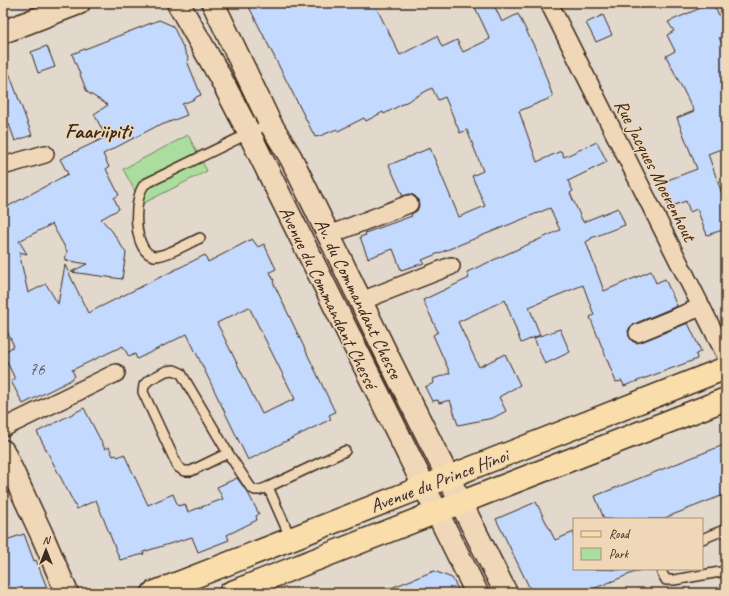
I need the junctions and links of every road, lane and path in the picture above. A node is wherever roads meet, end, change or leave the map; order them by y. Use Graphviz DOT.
graph roads {
  1 [pos="79,3"];
  2 [pos="178,3"];
  3 [pos="213,3"];
  4 [pos="549,3"];
  5 [pos="3,32"];
  6 [pos="270,122"];
  7 [pos="249,133"];
  8 [pos="45,154"];
  9 [pos="3,166"];
  10 [pos="409,204"];
  11 [pos="329,235"];
  12 [pos="200,238"];
  13 [pos="451,266"];
  14 [pos="361,302"];
  15 [pos="701,307"];
  16 [pos="638,333"];
  17 [pos="726,356"];
  18 [pos="726,368"];
  19 [pos="116,373"];
  20 [pos="726,399"];
  21 [pos="3,428"];
  22 [pos="3,451"];
  23 [pos="345,451"];
  24 [pos="228,453"];
  25 [pos="448,477"];
  26 [pos="424,486"];
  27 [pos="268,487"];
  28 [pos="461,502"];
  29 [pos="437,512"];
  30 [pos="726,529"];
  31 [pos="291,539"];
  32 [pos="703,539"];
  33 [pos="662,570"];
  34 [pos="726,571"];
  35 [pos="67,593"];
  36 [pos="153,593"];
  37 [pos="230,593"];
  38 [pos="477,593"];
  39 [pos="506,593"];
  1 -- 5 [label="main road"];
  2 -- 7 [label="main road, Avenue du Commandant Chessé"];
  3 -- 6 [label="main road, Av. du Commandant Chesse"];
  4 -- 15 [label="street, Rue Jacques Moerenhout"];
  6 -- 7 [label="lane"];
  6 -- 11 [label="main road, Av. du Commandant Chesse"];
  7 -- 12 [label="lane"];
  7 -- 26 [label="main road, Avenue du Commandant Chessé"];
  8 -- 9 [label="street"];
  10 -- 11 [label="street"];
  11 -- 14 [label="main road, Av. du Commandant Chesse"];
  13 -- 14 [label="street"];
  14 -- 25 [label="main road, Av. du Commandant Chesse"];
  15 -- 16 [label="street"];
  15 -- 17 [label="street, Rue Jacques Moerenhout"];
  18 -- 25 [label="main road, Avenue du Prince Hīnoi"];
  19 -- 21 [label="street"];
  20 -- 28 [label="main road, Avenue du Prince Hīnoi"];
  22 -- 35 [label="main road"];
  23 -- 27 [label="lane"];
  24 -- 24 [label="lane"];
  24 -- 27 [label="lane"];
  25 -- 26 [label="main road, Avenue du Prince Hīnoi"];
  25 -- 28 [label="main road, Av. du Commandant Chesse"];
  26 -- 29 [label="main road, Avenue du Commandant Chessé"];
  26 -- 31 [label="main road, Avenue du Prince Hīnoi"];
  27 -- 31 [label="lane"];
  28 -- 29 [label="main road, Avenue du Prince Hīnoi"];
  28 -- 39 [label="main road, Av. du Commandant Chesse"];
  29 -- 37 [label="main road, Avenue du Prince Hīnoi"];
  29 -- 38 [label="main road, Avenue du Commandant Chessé"];
  30 -- 32 [label="lane"];
  31 -- 36 [label="main road, Avenue du Prince Hīnoi"];
  33 -- 34 [label="lane"];
}
